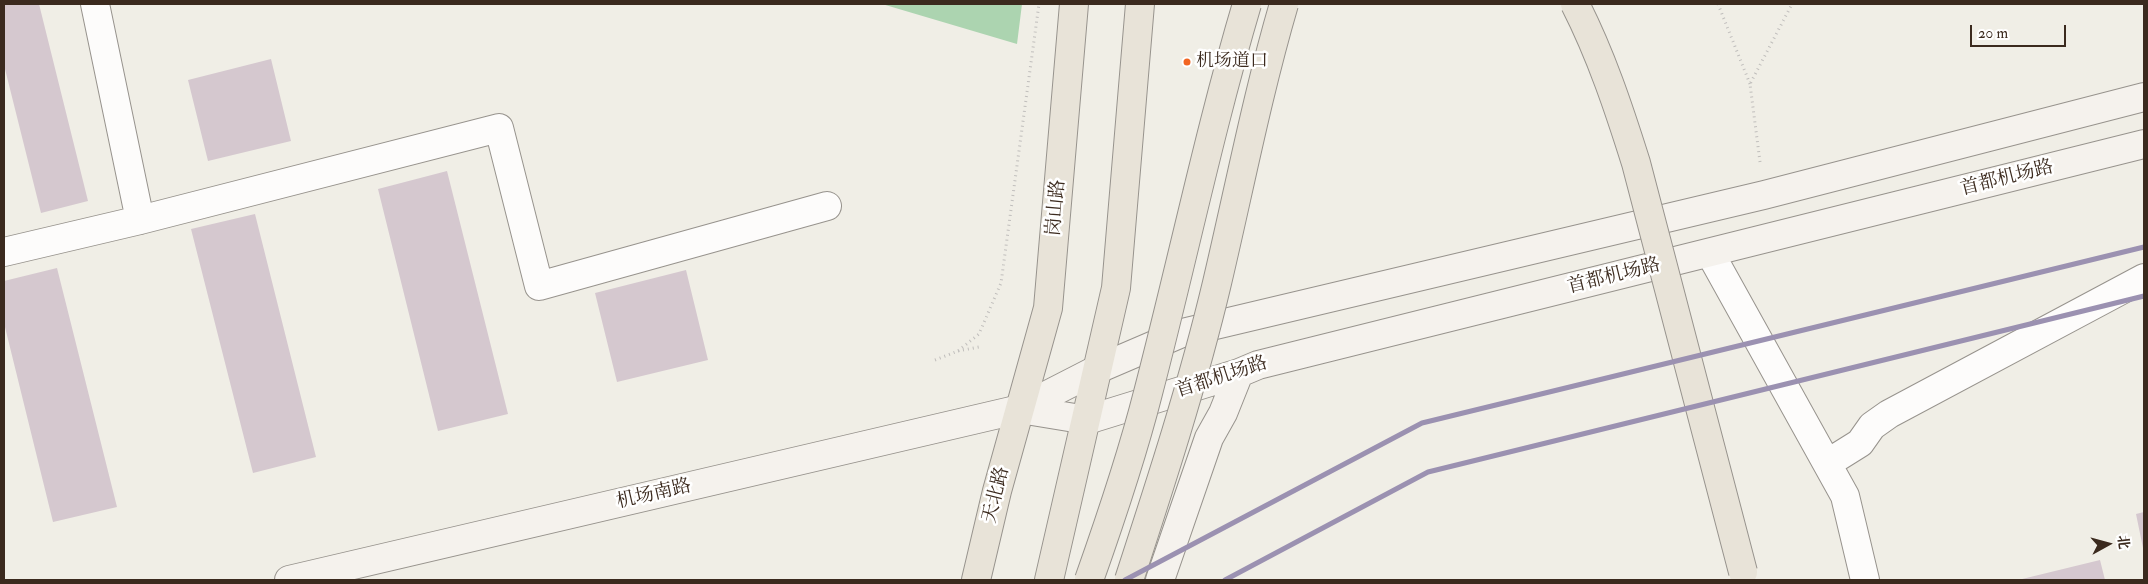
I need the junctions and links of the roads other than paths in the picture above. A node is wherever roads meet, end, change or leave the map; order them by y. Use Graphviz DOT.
graph roads {
  1 [pos="95,4"];
  2 [pos="1074,4"];
  3 [pos="1140,4"];
  4 [pos="1247,4"];
  5 [pos="1284,4"];
  6 [pos="1575,4"];
  7 [pos="2144,97"];
  8 [pos="2144,144"];
  9 [pos="827,206"];
  10 [pos="140,220"];
  11 [pos="4,252"];
  12 [pos="1710,253"];
  13 [pos="2144,278"];
  14 [pos="1098,369"];
  15 [pos="1239,373"];
  16 [pos="1020,409"];
  17 [pos="1087,420"];
  18 [pos="1828,463"];
  19 [pos="1743,572"];
  20 [pos="289,580"];
  21 [pos="976,580"];
  22 [pos="1048,580"];
  23 [pos="1089,580"];
  24 [pos="1128,580"];
  25 [pos="1160,580"];
  26 [pos="1865,580"];
  1 -- 10 [label="street"];
  2 -- 16 [label="main road, 岗山路"];
  3 -- 14 [label="main road"];
  4 -- 23 [label="main road, bridge"];
  5 -- 24 [label="main road, bridge"];
  6 -- 19 [label="main road, bridge"];
  7 -- 14 [label="street"];
  8 -- 12 [label="street, 首都机场路"];
  9 -- 10 [label="street"];
  10 -- 11 [label="street"];
  12 -- 15 [label="street, 首都机场路"];
  12 -- 18 [label="street"];
  13 -- 18 [label="street"];
  14 -- 16 [label="street"];
  14 -- 17 [label="main road"];
  15 -- 17 [label="street, 首都机场路"];
  15 -- 25 [label="street"];
  16 -- 17 [label="street"];
  16 -- 20 [label="street, 机场南路"];
  16 -- 21 [label="main road, 天北路"];
  17 -- 22 [label="main road"];
  18 -- 26 [label="street"];
}
